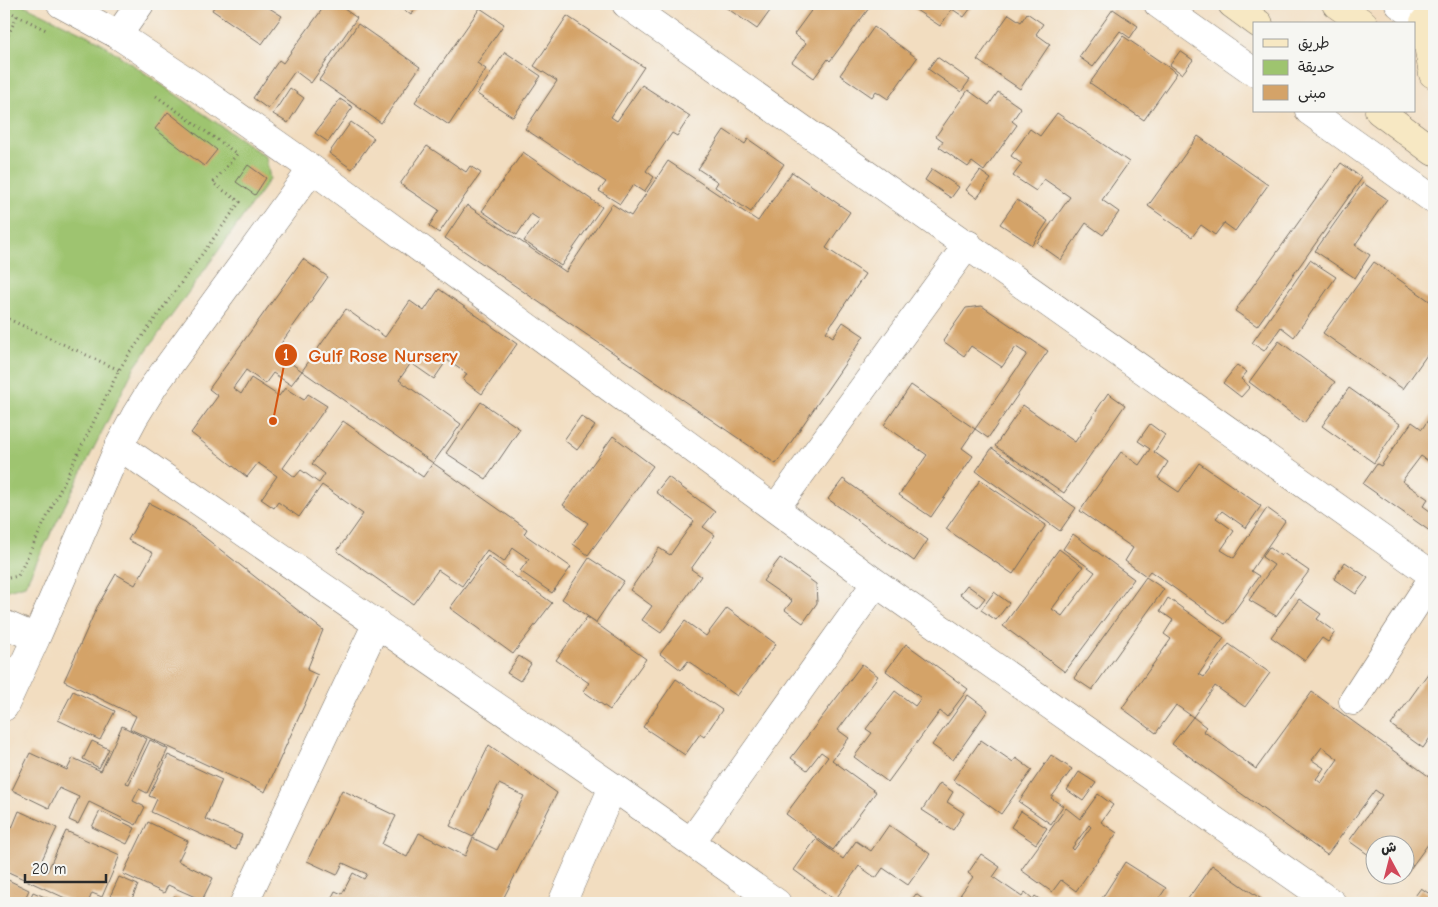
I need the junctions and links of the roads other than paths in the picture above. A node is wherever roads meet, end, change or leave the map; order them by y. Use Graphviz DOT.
graph roads {
  1 [pos="60,4"];
  2 [pos="140,4"];
  3 [pos="626,4"];
  4 [pos="1158,4"];
  5 [pos="1232,4"];
  6 [pos="1336,4"];
  7 [pos="1399,4"];
  8 [pos="1256,22"];
  9 [pos="1361,22"];
  10 [pos="1429,25"];
  11 [pos="118,35"];
  12 [pos="1427,69"];
  13 [pos="1253,71"];
  14 [pos="1310,112"];
  15 [pos="1380,112"];
  16 [pos="1434,152"];
  17 [pos="312,169"];
  18 [pos="1434,200"];
  19 [pos="968,244"];
  20 [pos="119,446"];
  21 [pos="775,509"];
  22 [pos="1434,576"];
  23 [pos="876,583"];
  24 [pos="377,623"];
  25 [pos="4,624"];
  26 [pos="36,638"];
  27 [pos="1353,701"];
  28 [pos="4,707"];
  29 [pos="613,787"];
  30 [pos="691,842"];
  31 [pos="244,903"];
  32 [pos="562,903"];
  33 [pos="777,903"];
  34 [pos="1332,903"];
  1 -- 11 [label="street"];
  2 -- 11 [label="street"];
  3 -- 19 [label="street"];
  4 -- 13 [label="street"];
  5 -- 8 [label="main road"];
  6 -- 9 [label="main road"];
  7 -- 10 [label="street"];
  10 -- 12 [label="main road"];
  11 -- 17 [label="street"];
  14 -- 18 [label="street"];
  15 -- 16 [label="main road"];
  17 -- 20 [label="street"];
  17 -- 21 [label="street"];
  19 -- 21 [label="street"];
  19 -- 22 [label="street"];
  20 -- 24 [label="street"];
  20 -- 26 [label="street"];
  21 -- 23 [label="street"];
  22 -- 27 [label="street"];
  23 -- 30 [label="street"];
  23 -- 34 [label="street"];
  24 -- 29 [label="street"];
  24 -- 31 [label="street"];
  25 -- 26 [label="street"];
  26 -- 28 [label="street"];
  29 -- 30 [label="street"];
  29 -- 32 [label="street"];
  30 -- 33 [label="street"];
}
